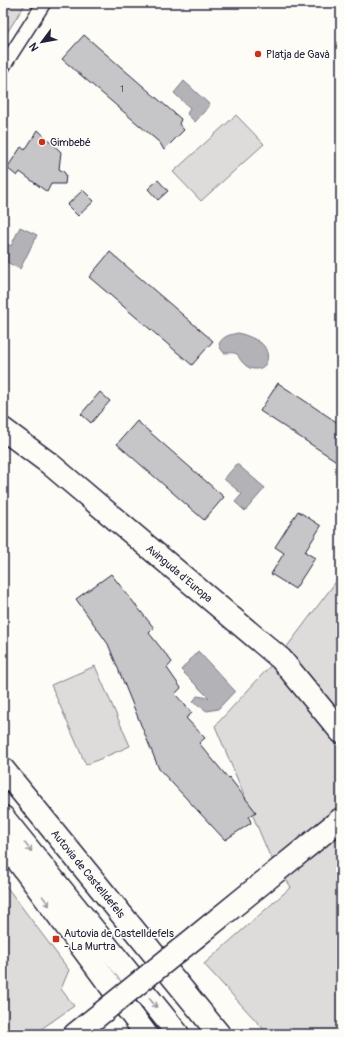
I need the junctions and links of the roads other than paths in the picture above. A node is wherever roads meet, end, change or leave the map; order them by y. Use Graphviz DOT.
graph roads {
  1 [pos="44,3"];
  2 [pos="3,67"];
  3 [pos="3,428"];
  4 [pos="341,732"];
  5 [pos="3,769"];
  6 [pos="3,817"];
  7 [pos="341,819"];
  8 [pos="3,841"];
  9 [pos="174,979"];
  10 [pos="75,1034"];
  11 [pos="146,1034"];
  12 [pos="178,1034"];
  13 [pos="219,1034"];
  14 [pos="234,1034"];
  1 -- 2 [label="street"];
  3 -- 4 [label="main road, Avinguda d'Europa"];
  5 -- 9 [label="main road, Autovia de Castelldefels"];
  6 -- 12 [label="main road, one-way"];
  7 -- 10 [label="main road, bridge"];
  8 -- 11 [label="main road, one-way"];
  9 -- 13 [label="main road, Autovia de Castelldefels"];
  9 -- 14 [label="main road"];
}
